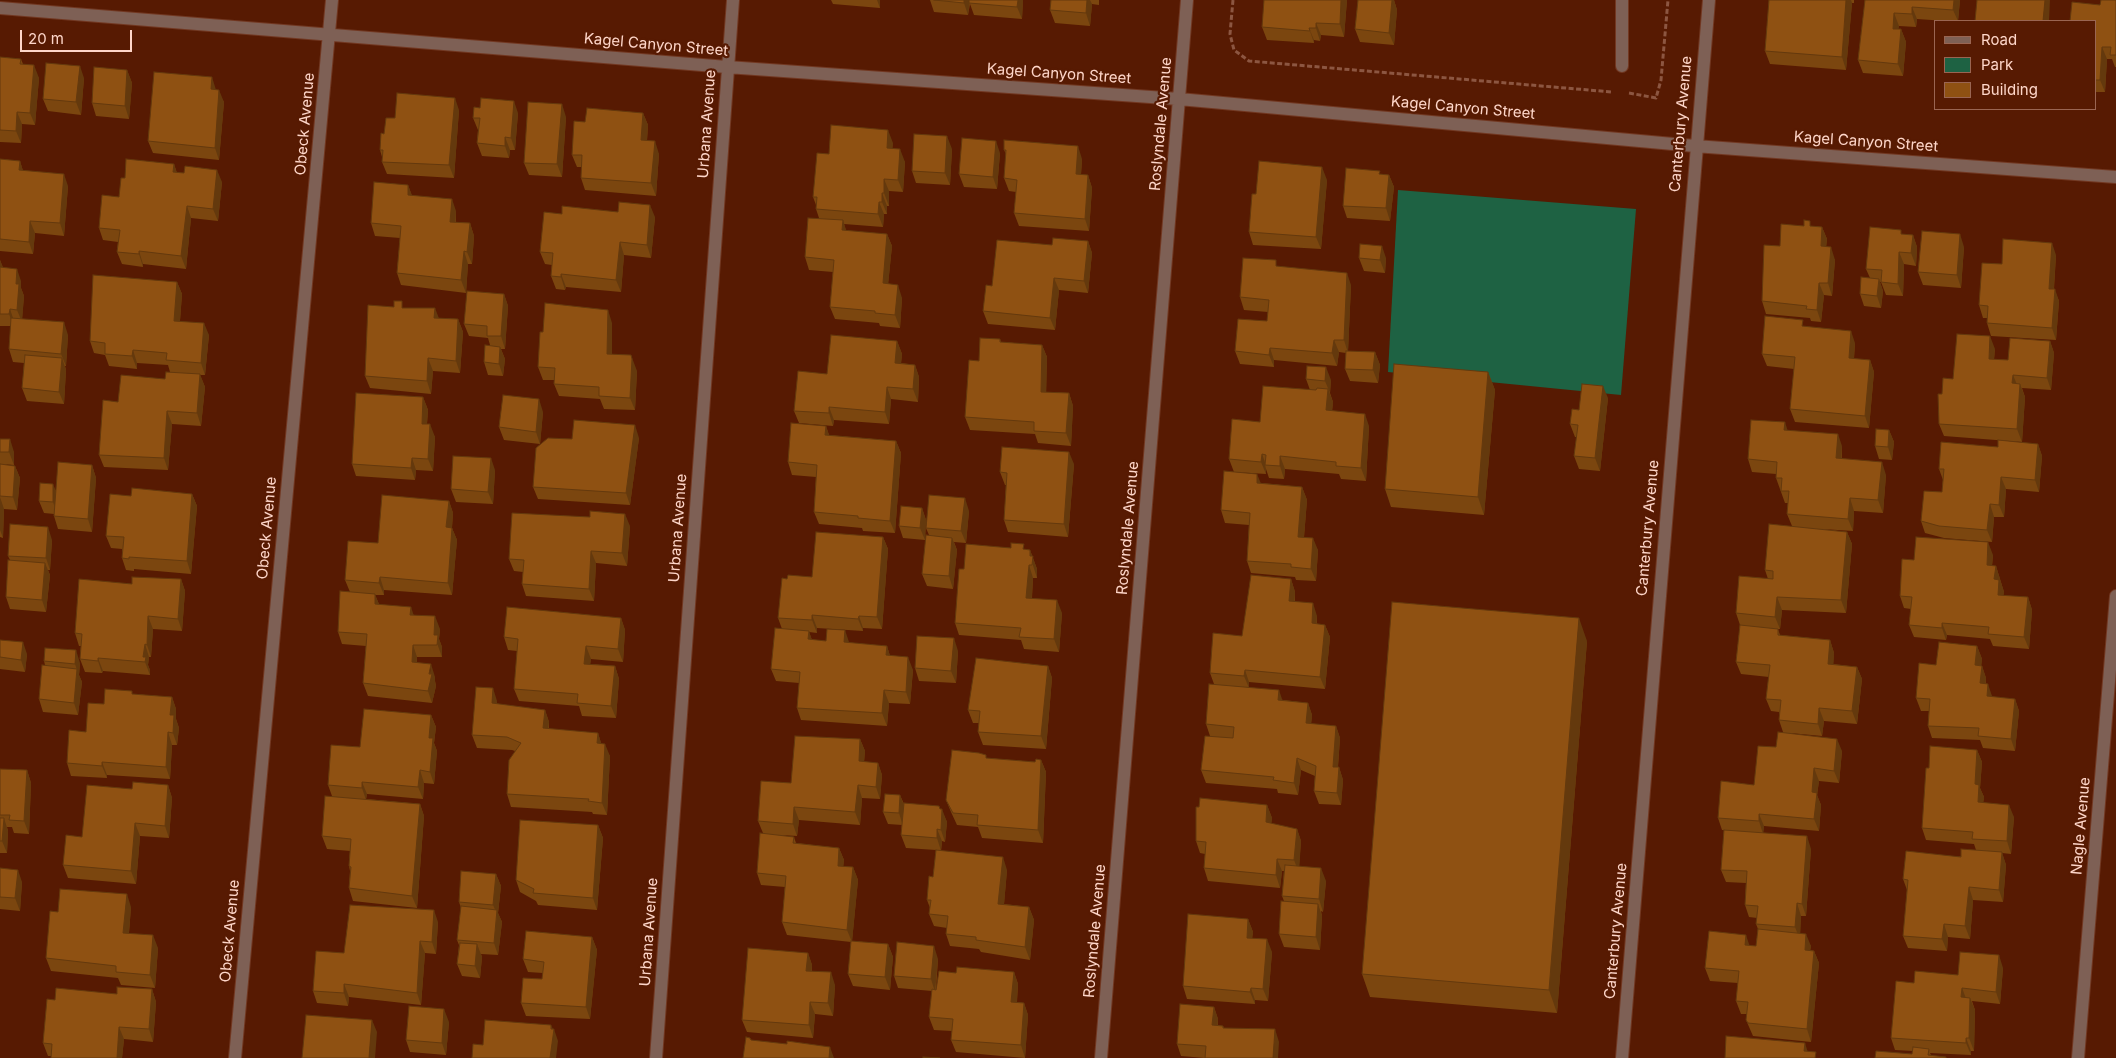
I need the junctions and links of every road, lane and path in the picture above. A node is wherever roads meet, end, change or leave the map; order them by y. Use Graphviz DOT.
graph roads {
  1 [pos="332,0"];
  2 [pos="733,0"];
  3 [pos="1187,0"];
  4 [pos="1233,0"];
  5 [pos="1622,0"];
  6 [pos="1668,0"];
  7 [pos="1709,0"];
  8 [pos="0,8"];
  9 [pos="329,35"];
  10 [pos="1622,66"];
  11 [pos="727,67"];
  12 [pos="1615,92"];
  13 [pos="1625,93"];
  14 [pos="1179,99"];
  15 [pos="1695,146"];
  16 [pos="2116,177"];
  17 [pos="2116,596"];
  18 [pos="235,1058"];
  19 [pos="656,1058"];
  20 [pos="1101,1058"];
  21 [pos="1622,1058"];
  22 [pos="2078,1058"];
  1 -- 9 [label="street, Obeck Avenue"];
  2 -- 11 [label="street, Urbana Avenue"];
  3 -- 14 [label="street, Roslyndale Avenue"];
  4 -- 12 [label="path"];
  5 -- 10 [label="street"];
  6 -- 13 [label="path"];
  7 -- 15 [label="street, Canterbury Avenue"];
  8 -- 9 [label="street, Kagel Canyon Street"];
  9 -- 11 [label="street, Kagel Canyon Street"];
  9 -- 18 [label="street, Obeck Avenue"];
  11 -- 14 [label="street, Kagel Canyon Street"];
  11 -- 19 [label="street, Urbana Avenue"];
  14 -- 15 [label="street, Kagel Canyon Street"];
  14 -- 20 [label="street, Roslyndale Avenue"];
  15 -- 16 [label="street, Kagel Canyon Street"];
  15 -- 21 [label="street, Canterbury Avenue"];
  17 -- 22 [label="street, Nagle Avenue"];
}
